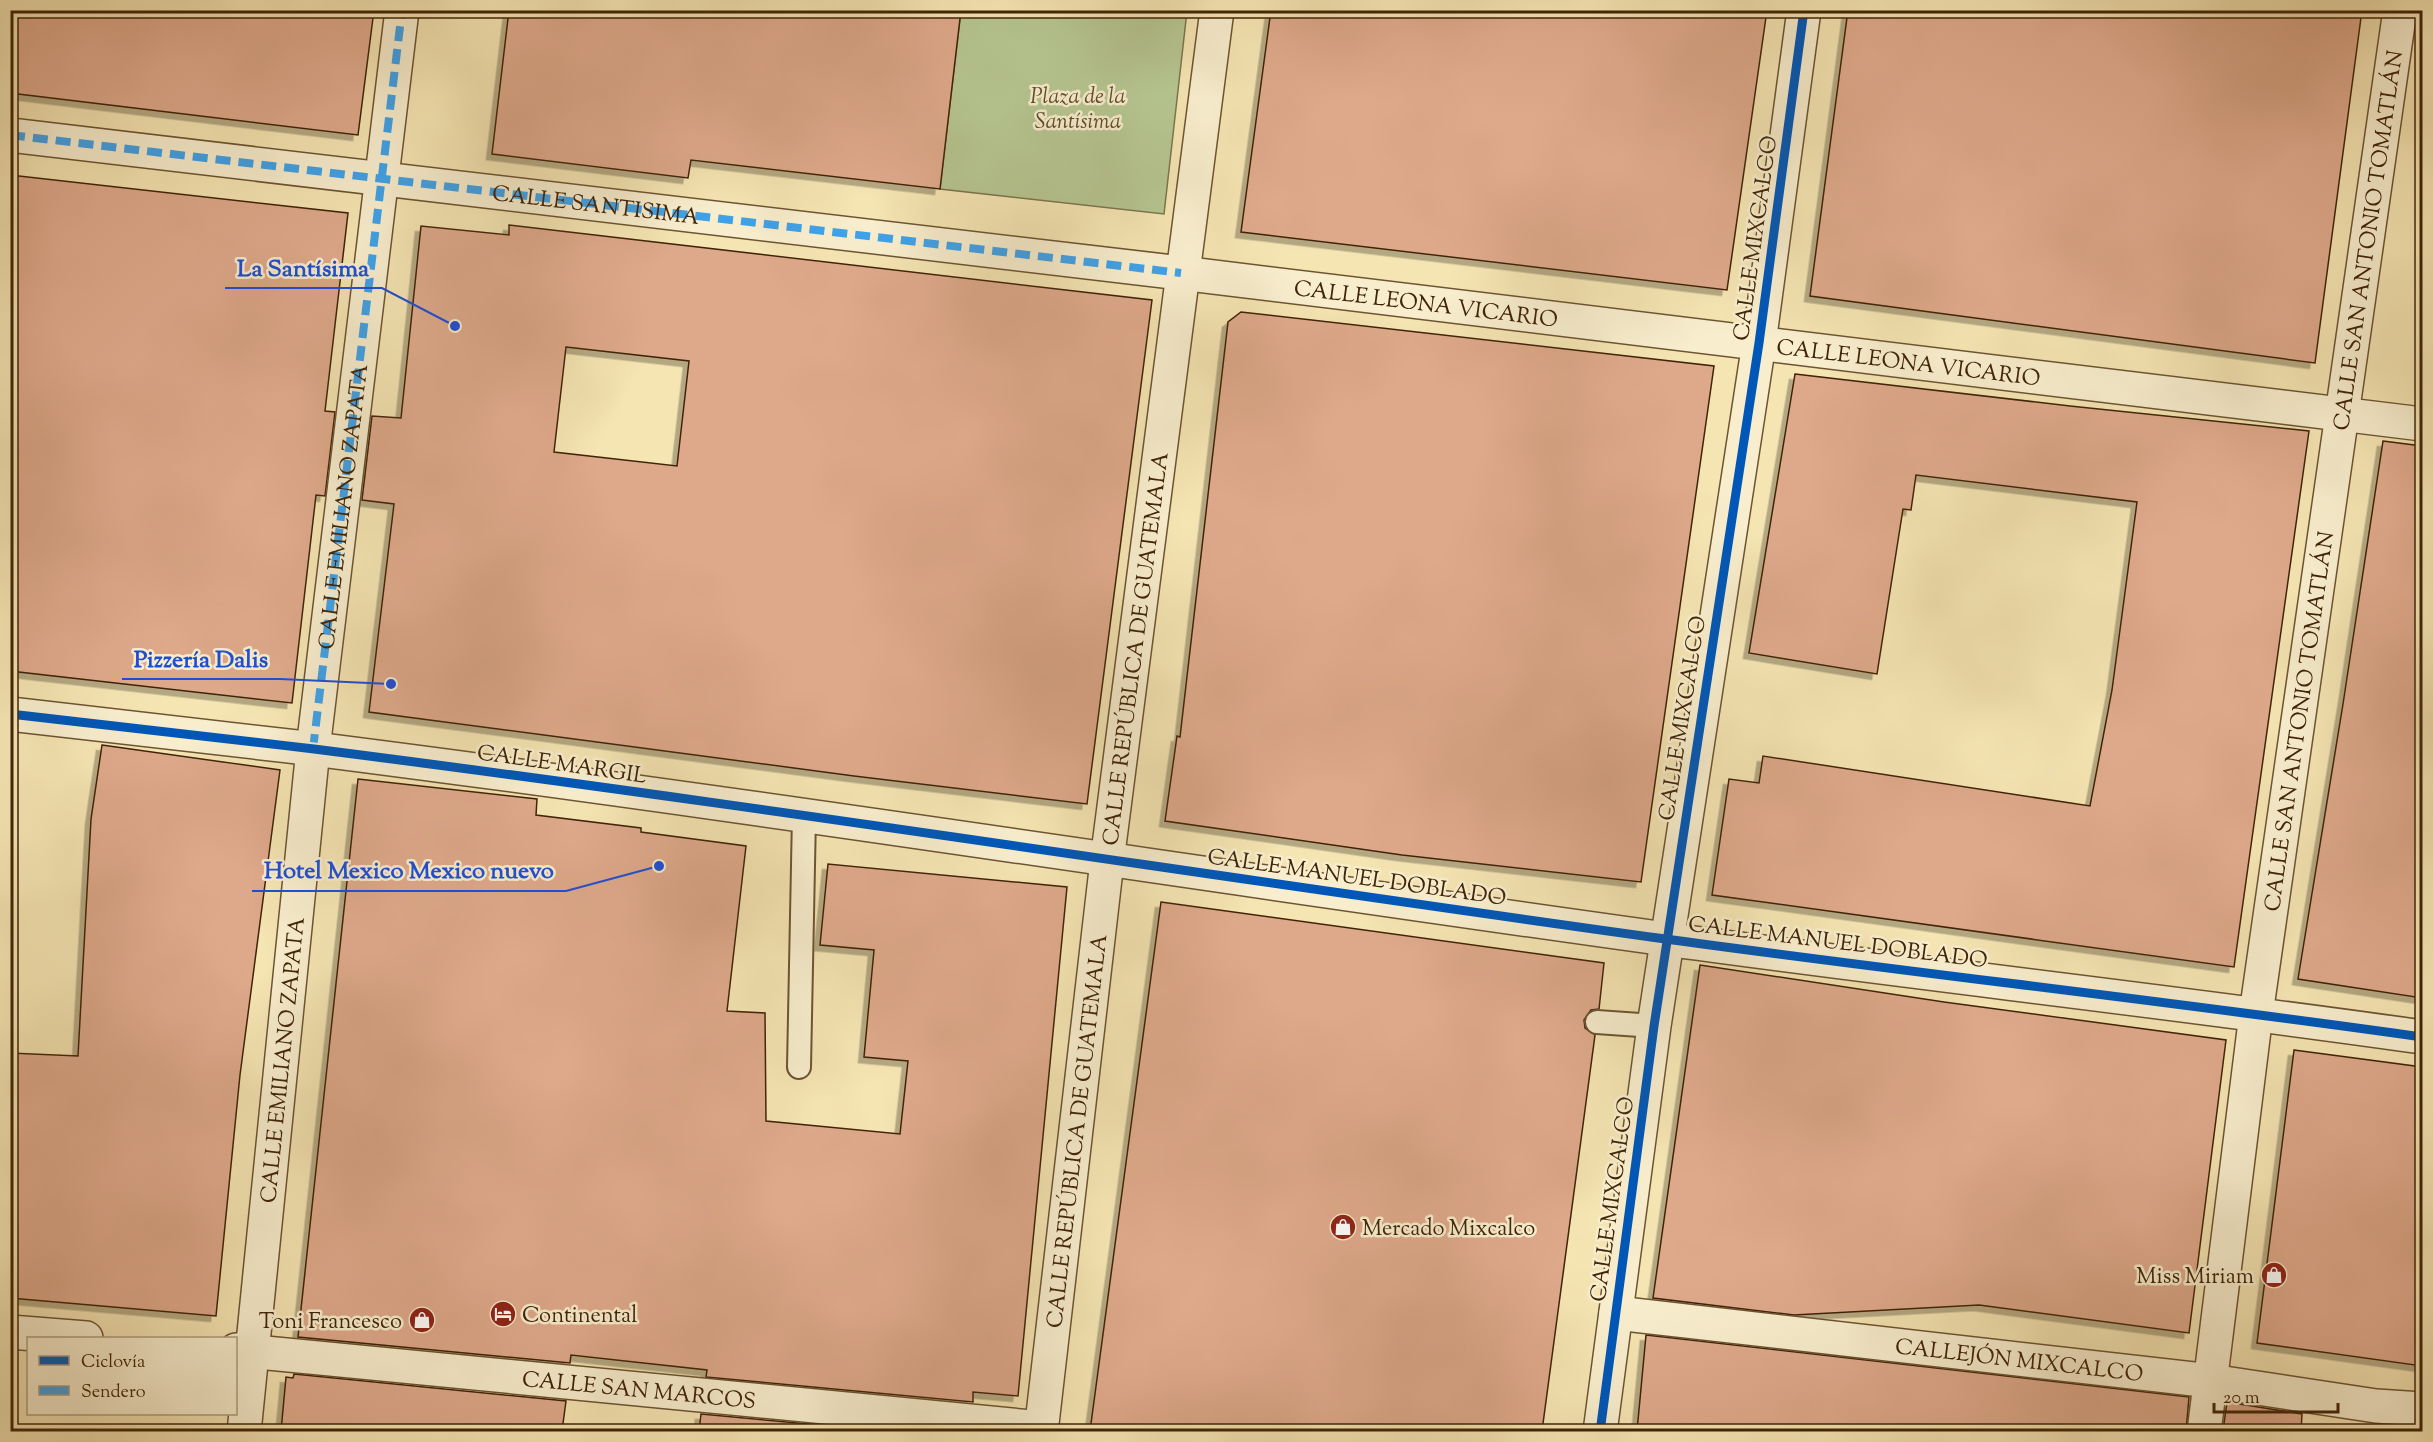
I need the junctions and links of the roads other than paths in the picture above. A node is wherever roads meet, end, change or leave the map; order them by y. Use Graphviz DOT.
graph roads {
  1 [pos="402,10"];
  2 [pos="1217,10"];
  3 [pos="1804,10"];
  4 [pos="2400,10"];
  5 [pos="10,135"];
  6 [pos="382,179"];
  7 [pos="1181,273"];
  8 [pos="1759,343"];
  9 [pos="2340,414"];
  10 [pos="2422,424"];
  11 [pos="10,714"];
  12 [pos="313,749"];
  13 [pos="804,815"];
  14 [pos="1107,861"];
  15 [pos="1667,939"];
  16 [pos="2256,1014"];
  17 [pos="1597,1022"];
  18 [pos="1654,1026"];
  19 [pos="2422,1037"];
  20 [pos="799,1067"];
  21 [pos="1616,1312"];
  22 [pos="10,1332"];
  23 [pos="73,1337"];
  24 [pos="244,1351"];
  25 [pos="2211,1381"];
  26 [pos="2422,1409"];
  27 [pos="1042,1430"];
  28 [pos="244,1431"];
  29 [pos="1600,1431"];
  30 [pos="2204,1431"];
  1 -- 6 [label="street, CALLE EMILIANO ZAPATA"];
  2 -- 7 [label="street, CALLE REPÚBLICA DE GUATEMALA"];
  3 -- 8 [label="street, CALLE MIXCALCO"];
  4 -- 9 [label="street, CALLE SAN ANTONIO TOMATLÁN"];
  5 -- 6 [label="street, CALLE SANTISIMA"];
  6 -- 7 [label="street, CALLE SANTISIMA"];
  6 -- 12 [label="street, CALLE EMILIANO ZAPATA"];
  7 -- 8 [label="street, CALLE LEONA VICARIO"];
  7 -- 14 [label="street, CALLE REPÚBLICA DE GUATEMALA"];
  8 -- 9 [label="street, CALLE LEONA VICARIO"];
  8 -- 15 [label="street, CALLE MIXCALCO"];
  9 -- 10 [label="street, CALLE LEONA VICARIO"];
  9 -- 16 [label="street, CALLE SAN ANTONIO TOMATLÁN"];
  11 -- 12 [label="street, CALLE MARGIL"];
  12 -- 13 [label="street, CALLE MARGIL"];
  12 -- 24 [label="street, CALLE EMILIANO ZAPATA"];
  13 -- 14 [label="street, CALLE MARGIL"];
  13 -- 20 [label="lane"];
  14 -- 15 [label="street, CALLE MANUEL DOBLADO"];
  14 -- 27 [label="street, CALLE REPÚBLICA DE GUATEMALA"];
  15 -- 16 [label="street, CALLE MANUEL DOBLADO"];
  15 -- 18 [label="street, CALLE MIXCALCO"];
  16 -- 19 [label="street, CALLE MANUEL DOBLADO"];
  16 -- 25 [label="street, CALLE SAN ANTONIO TOMATLÁN"];
  17 -- 18 [label="lane"];
  18 -- 21 [label="street, CALLE MIXCALCO"];
  21 -- 25 [label="street, CALLEJÓN MIXCALCO"];
  21 -- 29 [label="street, CALLE MIXCALCO"];
  22 -- 23 [label="street"];
  24 -- 27 [label="street, CALLE SAN MARCOS"];
  24 -- 28 [label="street, CALLE EMILIANO ZAPATA"];
  25 -- 26 [label="street, CALLEJÓN MIXCALCO"];
  25 -- 30 [label="street, CALLE SAN ANTONIO TOMATLÁN"];
}
